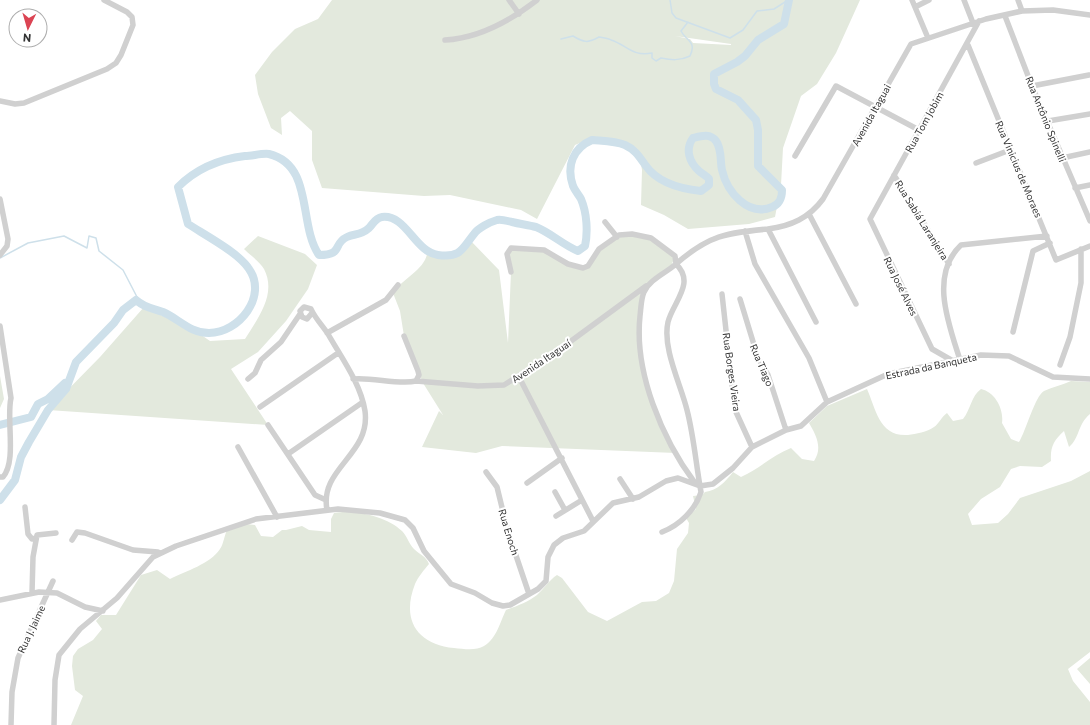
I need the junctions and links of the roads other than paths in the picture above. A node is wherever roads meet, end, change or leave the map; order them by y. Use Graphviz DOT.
graph roads {
  1 [pos="104,0"];
  2 [pos="509,0"];
  3 [pos="537,0"];
  4 [pos="912,0"];
  5 [pos="929,0"];
  6 [pos="964,0"];
  7 [pos="1018,0"];
  8 [pos="915,7"];
  9 [pos="1022,11"];
  10 [pos="519,14"];
  11 [pos="1090,15"];
  12 [pos="1005,16"];
  13 [pos="979,21"];
  14 [pos="973,23"];
  15 [pos="928,38"];
  16 [pos="445,40"];
  17 [pos="968,44"];
  18 [pos="1089,75"];
  19 [pos="1032,86"];
  20 [pos="0,101"];
  21 [pos="876,106"];
  22 [pos="1090,114"];
  23 [pos="1048,121"];
  24 [pos="919,130"];
  25 [pos="1010,150"];
  26 [pos="1090,152"];
  27 [pos="795,156"];
  28 [pos="1062,158"];
  29 [pos="976,162"];
  30 [pos="894,175"];
  31 [pos="1090,185"];
  32 [pos="1075,188"];
  33 [pos="0,199"];
  34 [pos="809,214"];
  35 [pos="1090,221"];
  36 [pos="605,222"];
  37 [pos="870,222"];
  38 [pos="768,229"];
  39 [pos="745,231"];
  40 [pos="1047,236"];
  41 [pos="617,237"];
  42 [pos="1050,243"];
  43 [pos="1090,246"];
  44 [pos="1081,249"];
  45 [pos="0,255"];
  46 [pos="676,264"];
  47 [pos="949,264"];
  48 [pos="512,272"];
  49 [pos="650,284"];
  50 [pos="398,285"];
  51 [pos="722,294"];
  52 [pos="740,299"];
  53 [pos="856,304"];
  54 [pos="312,313"];
  55 [pos="300,314"];
  56 [pos="816,322"];
  57 [pos="0,326"];
  58 [pos="1013,332"];
  59 [pos="327,333"];
  60 [pos="404,336"];
  61 [pos="338,353"];
  62 [pos="960,360"];
  63 [pos="953,361"];
  64 [pos="1060,366"];
  65 [pos="519,377"];
  66 [pos="353,378"];
  67 [pos="248,379"];
  68 [pos="1090,379"];
  69 [pos="416,381"];
  70 [pos="363,402"];
  71 [pos="827,402"];
  72 [pos="260,407"];
  73 [pos="268,424"];
  74 [pos="786,430"];
  75 [pos="238,447"];
  76 [pos="752,447"];
  77 [pos="288,454"];
  78 [pos="562,458"];
  79 [pos="486,472"];
  80 [pos="0,477"];
  81 [pos="620,479"];
  82 [pos="527,483"];
  83 [pos="698,485"];
  84 [pos="555,492"];
  85 [pos="633,499"];
  86 [pos="326,500"];
  87 [pos="582,500"];
  88 [pos="25,507"];
  89 [pos="328,510"];
  90 [pos="565,510"];
  91 [pos="556,516"];
  92 [pos="277,517"];
  93 [pos="593,521"];
  94 [pos="662,532"];
  95 [pos="56,533"];
  96 [pos="36,538"];
  97 [pos="72,540"];
  98 [pos="165,551"];
  99 [pos="53,582"];
  100 [pos="47,592"];
  101 [pos="32,593"];
  102 [pos="529,594"];
  103 [pos="1,600"];
  104 [pos="103,611"];
  105 [pos="11,725"];
  106 [pos="54,725"];
  1 -- 20 [label="street"];
  2 -- 10 [label="street"];
  3 -- 10 [label="street"];
  4 -- 8 [label="street"];
  5 -- 8 [label="street"];
  6 -- 14 [label="street"];
  7 -- 9 [label="street"];
  8 -- 15 [label="street"];
  9 -- 11 [label="street, Avenida Itaguai"];
  9 -- 12 [label="street, Avenida Itaguai"];
  10 -- 16 [label="street"];
  12 -- 13 [label="street, Avenida Itaguai"];
  12 -- 19 [label="street, Rua Antônio Spinelli"];
  13 -- 14 [label="street, Avenida Itaguai"];
  13 -- 17 [label="street, Rua Tom Jobim"];
  14 -- 15 [label="street, Avenida Itaguai"];
  15 -- 21 [label="street, Avenida Itaguai"];
  17 -- 24 [label="street, Rua Tom Jobim"];
  17 -- 25 [label="street, Rua Vinicius de Moraes"];
  18 -- 19 [label="street"];
  19 -- 23 [label="street, Rua Antônio Spinelli"];
  21 -- 24 [label="street"];
  21 -- 27 [label="street"];
  21 -- 34 [label="street, Avenida Itaguai"];
  22 -- 23 [label="street"];
  23 -- 28 [label="street, Rua Antônio Spinelli"];
  24 -- 30 [label="street, Rua Tom Jobim"];
  25 -- 29 [label="street"];
  25 -- 40 [label="street, Rua Vinicius de Moraes"];
  26 -- 28 [label="street"];
  28 -- 32 [label="street, Rua Antônio Spinelli"];
  30 -- 37 [label="street, Rua Tom Jobim"];
  30 -- 47 [label="street, Rua Sabiá Laranjeira"];
  31 -- 32 [label="street"];
  32 -- 35 [label="street, Rua Antônio Spinelli"];
  33 -- 45 [label="street"];
  34 -- 38 [label="street, Avenida Itaguai"];
  34 -- 53 [label="street"];
  36 -- 41 [label="street"];
  37 -- 63 [label="street, Rua José Alves"];
  38 -- 39 [label="street"];
  38 -- 56 [label="street"];
  39 -- 46 [label="street"];
  39 -- 71 [label="street"];
  40 -- 42 [label="street, Rua Vinicius de Moraes"];
  40 -- 47 [label="street, Rua Sabiá Laranjeira"];
  41 -- 46 [label="street"];
  41 -- 48 [label="street"];
  42 -- 44 [label="street, Rua Vinicius de Moraes"];
  42 -- 58 [label="street"];
  43 -- 44 [label="street, Rua Vinicius de Moraes"];
  44 -- 64 [label="street"];
  46 -- 49 [label="street, Avenida Itaguaí"];
  46 -- 83 [label="street"];
  47 -- 62 [label="street, Rua Sabiá Laranjeira"];
  49 -- 65 [label="street, Avenida Itaguaí"];
  49 -- 83 [label="street"];
  50 -- 59 [label="street"];
  51 -- 76 [label="street, Rua Borges Vieira"];
  52 -- 74 [label="street, Rua Tiago"];
  54 -- 55 [label="street"];
  54 -- 55 [label="street"];
  54 -- 59 [label="street"];
  55 -- 67 [label="street"];
  57 -- 80 [label="street"];
  59 -- 61 [label="street"];
  60 -- 69 [label="street"];
  61 -- 66 [label="street"];
  61 -- 72 [label="street"];
  62 -- 63 [label="street, Estrada da Banqueta"];
  62 -- 68 [label="street, Estrada da Banqueta"];
  63 -- 71 [label="street, Estrada da Banqueta"];
  65 -- 69 [label="street, Avenida Itaguaí"];
  65 -- 78 [label="street"];
  66 -- 69 [label="street"];
  66 -- 70 [label="street"];
  70 -- 77 [label="street"];
  70 -- 86 [label="street"];
  71 -- 74 [label="street, Estrada da Banqueta"];
  73 -- 77 [label="street"];
  74 -- 76 [label="street, Estrada da Banqueta"];
  75 -- 92 [label="street"];
  76 -- 83 [label="street, Estrada da Banqueta"];
  77 -- 86 [label="street"];
  78 -- 82 [label="street"];
  78 -- 87 [label="street"];
  79 -- 102 [label="street, Rua Enoch"];
  81 -- 85 [label="street"];
  83 -- 85 [label="street"];
  83 -- 94 [label="street"];
  84 -- 90 [label="street"];
  85 -- 93 [label="street"];
  86 -- 89 [label="street"];
  87 -- 90 [label="street"];
  87 -- 93 [label="street"];
  88 -- 96 [label="street"];
  89 -- 92 [label="street"];
  89 -- 102 [label="street"];
  90 -- 91 [label="street"];
  92 -- 98 [label="street"];
  93 -- 102 [label="street"];
  95 -- 96 [label="street"];
  96 -- 101 [label="street"];
  97 -- 98 [label="street"];
  98 -- 104 [label="street"];
  99 -- 100 [label="street, Rua J. Jaime"];
  100 -- 101 [label="street"];
  100 -- 104 [label="street"];
  100 -- 105 [label="street, Rua J. Jaime"];
  101 -- 103 [label="street"];
  104 -- 106 [label="street"];
}
